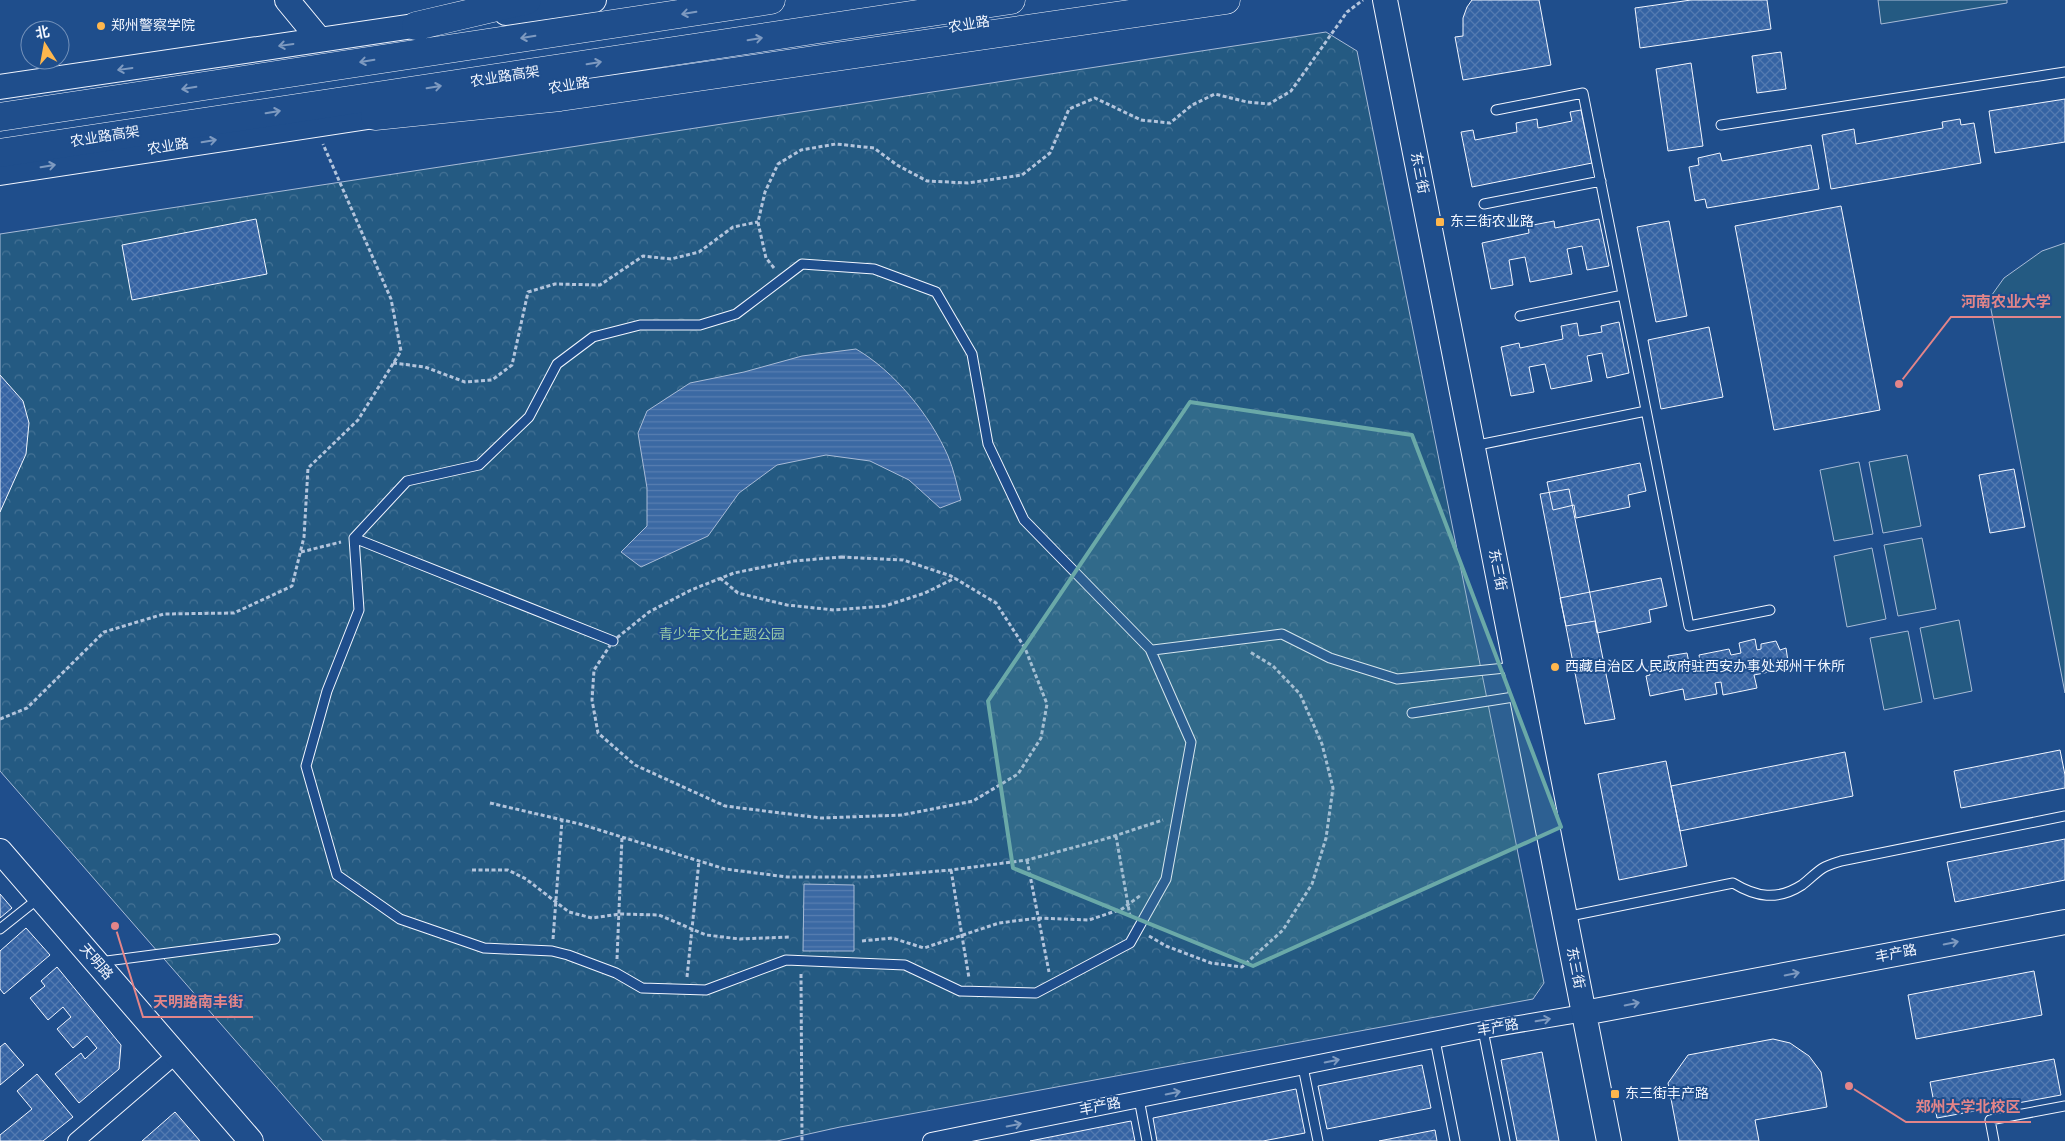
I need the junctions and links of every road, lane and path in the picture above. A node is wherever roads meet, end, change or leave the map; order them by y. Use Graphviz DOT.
graph roads {
  1 [pos="287,0"];
  2 [pos="527,0"];
  3 [pos="594,0"];
  4 [pos="771,0"];
  5 [pos="1011,0"];
  6 [pos="1137,0"];
  7 [pos="1226,0"];
  8 [pos="1363,0"];
  9 [pos="1385,0"];
  10 [pos="416,26"];
  11 [pos="320,40"];
  12 [pos="2065,72"];
  13 [pos="0,87"];
  14 [pos="1496,110"];
  15 [pos="374,116"];
  16 [pos="0,117"];
  17 [pos="315,125"];
  18 [pos="1721,125"];
  19 [pos="0,153"];
  20 [pos="0,174"];
  21 [pos="1601,181"];
  22 [pos="1484,204"];
  23 [pos="758,222"];
  24 [pos="783,278"];
  25 [pos="1623,295"];
  26 [pos="1520,316"];
  27 [pos="393,363"];
  28 [pos="1646,411"];
  29 [pos="1473,446"];
  30 [pos="354,538"];
  31 [pos="301,552"];
  32 [pos="720,578"];
  33 [pos="955,578"];
  34 [pos="1770,610"];
  35 [pos="1229,640"];
  36 [pos="613,641"];
  37 [pos="1153,650"];
  38 [pos="1516,667"];
  39 [pos="1522,696"];
  40 [pos="1412,714"];
  41 [pos="0,719"];
  42 [pos="490,803"];
  43 [pos="1178,815"];
  44 [pos="2065,816"];
  45 [pos="562,820"];
  46 [pos="1116,836"];
  47 [pos="622,837"];
  48 [pos="0,851"];
  49 [pos="1027,860"];
  50 [pos="699,861"];
  51 [pos="472,870"];
  52 [pos="951,870"];
  53 [pos="1143,893"];
  54 [pos="40,897"];
  55 [pos="557,904"];
  56 [pos="1127,905"];
  57 [pos="620,914"];
  58 [pos="1565,917"];
  59 [pos="1038,918"];
  60 [pos="2065,922"];
  61 [pos="693,928"];
  62 [pos="0,929"];
  63 [pos="1136,932"];
  64 [pos="962,934"];
  65 [pos="790,937"];
  66 [pos="275,940"];
  67 [pos="862,941"];
  68 [pos="552,951"];
  69 [pos="801,961"];
  70 [pos="97,963"];
  71 [pos="616,973"];
  72 [pos="1052,984"];
  73 [pos="685,989"];
  74 [pos="972,992"];
  75 [pos="1584,1013"];
  76 [pos="1483,1030"];
  77 [pos="1435,1040"];
  78 [pos="176,1055"];
  79 [pos="1303,1067"];
  80 [pos="1139,1100"];
  81 [pos="2065,1106"];
  82 [pos="988,1136"];
  83 [pos="76,1141"];
  84 [pos="251,1141"];
  85 [pos="802,1141"];
  86 [pos="931,1141"];
  87 [pos="1147,1141"];
  88 [pos="1318,1141"];
  89 [pos="1455,1141"];
  90 [pos="1505,1141"];
  91 [pos="1609,1141"];
  92 [pos="1994,1141"];
  1 -- 11 [label="street"];
  2 -- 10 [label="highway"];
  3 -- 10 [label="street"];
  4 -- 16 [label="highway, one-way"];
  19 -- 5 [label="highway, 农业路高架, one-way"];
  6 -- 15 [label="street, 农业路"];
  7 -- 15 [label="highway"];
  8 -- 23 [label="path"];
  9 -- 29 [label="street, 东三街"];
  10 -- 11 [label="street"];
  11 -- 13 [label="street, one-way"];
  12 -- 18 [label="lane"];
  14 -- 21 [label="lane"];
  15 -- 17 [label="street, 农业路"];
  20 -- 17 [label="street, 农业路, one-way"];
  17 -- 27 [label="path"];
  21 -- 22 [label="lane"];
  21 -- 25 [label="lane"];
  23 -- 24 [label="path"];
  23 -- 27 [label="path"];
  24 -- 30 [label="lane"];
  24 -- 43 [label="lane"];
  25 -- 26 [label="lane"];
  25 -- 28 [label="lane"];
  27 -- 31 [label="path"];
  28 -- 29 [label="lane"];
  28 -- 34 [label="lane"];
  29 -- 38 [label="street, 东三街"];
  30 -- 31 [label="path"];
  30 -- 36 [label="lane"];
  30 -- 68 [label="lane"];
  31 -- 41 [label="path"];
  32 -- 33 [label="path"];
  32 -- 33 [label="path"];
  32 -- 36 [label="path"];
  33 -- 36 [label="path"];
  35 -- 37 [label="lane"];
  35 -- 38 [label="lane"];
  35 -- 63 [label="path"];
  38 -- 39 [label="street, 东三街"];
  39 -- 40 [label="lane"];
  39 -- 58 [label="street, 东三街"];
  42 -- 45 [label="path"];
  43 -- 46 [label="path"];
  43 -- 63 [label="lane"];
  44 -- 58 [label="lane"];
  45 -- 47 [label="path"];
  45 -- 55 [label="path"];
  46 -- 49 [label="path"];
  46 -- 56 [label="path"];
  47 -- 50 [label="path"];
  47 -- 57 [label="path"];
  48 -- 54 [label="street, 天明路"];
  49 -- 52 [label="path"];
  49 -- 59 [label="path"];
  50 -- 52 [label="path"];
  50 -- 61 [label="path"];
  51 -- 55 [label="path"];
  52 -- 64 [label="path"];
  53 -- 56 [label="path"];
  54 -- 62 [label="lane"];
  54 -- 70 [label="street, 天明路"];
  55 -- 57 [label="path"];
  55 -- 68 [label="path"];
  56 -- 59 [label="path"];
  56 -- 63 [label="path"];
  57 -- 61 [label="path"];
  57 -- 71 [label="path"];
  58 -- 75 [label="street, 东三街"];
  59 -- 64 [label="path"];
  59 -- 72 [label="path"];
  75 -- 60 [label="street, 丰产路, one-way"];
  61 -- 65 [label="path"];
  61 -- 73 [label="path"];
  63 -- 72 [label="lane"];
  64 -- 67 [label="path"];
  64 -- 74 [label="path"];
  66 -- 70 [label="lane"];
  68 -- 71 [label="lane"];
  69 -- 73 [label="lane"];
  69 -- 74 [label="lane"];
  69 -- 85 [label="path"];
  70 -- 78 [label="street, 天明路"];
  71 -- 73 [label="lane"];
  72 -- 74 [label="lane"];
  76 -- 75 [label="street, 丰产路, one-way"];
  75 -- 91 [label="street, 东三街"];
  76 -- 77 [label="street, 丰产路"];
  76 -- 90 [label="lane"];
  79 -- 77 [label="street, 丰产路, one-way"];
  77 -- 89 [label="lane"];
  78 -- 83 [label="street"];
  78 -- 84 [label="street, 天明路"];
  80 -- 79 [label="street, 丰产路, one-way"];
  79 -- 88 [label="lane"];
  82 -- 80 [label="street, 丰产路, one-way"];
  80 -- 87 [label="lane"];
  81 -- 92 [label="lane"];
  82 -- 86 [label="street, 丰产路"];
}
